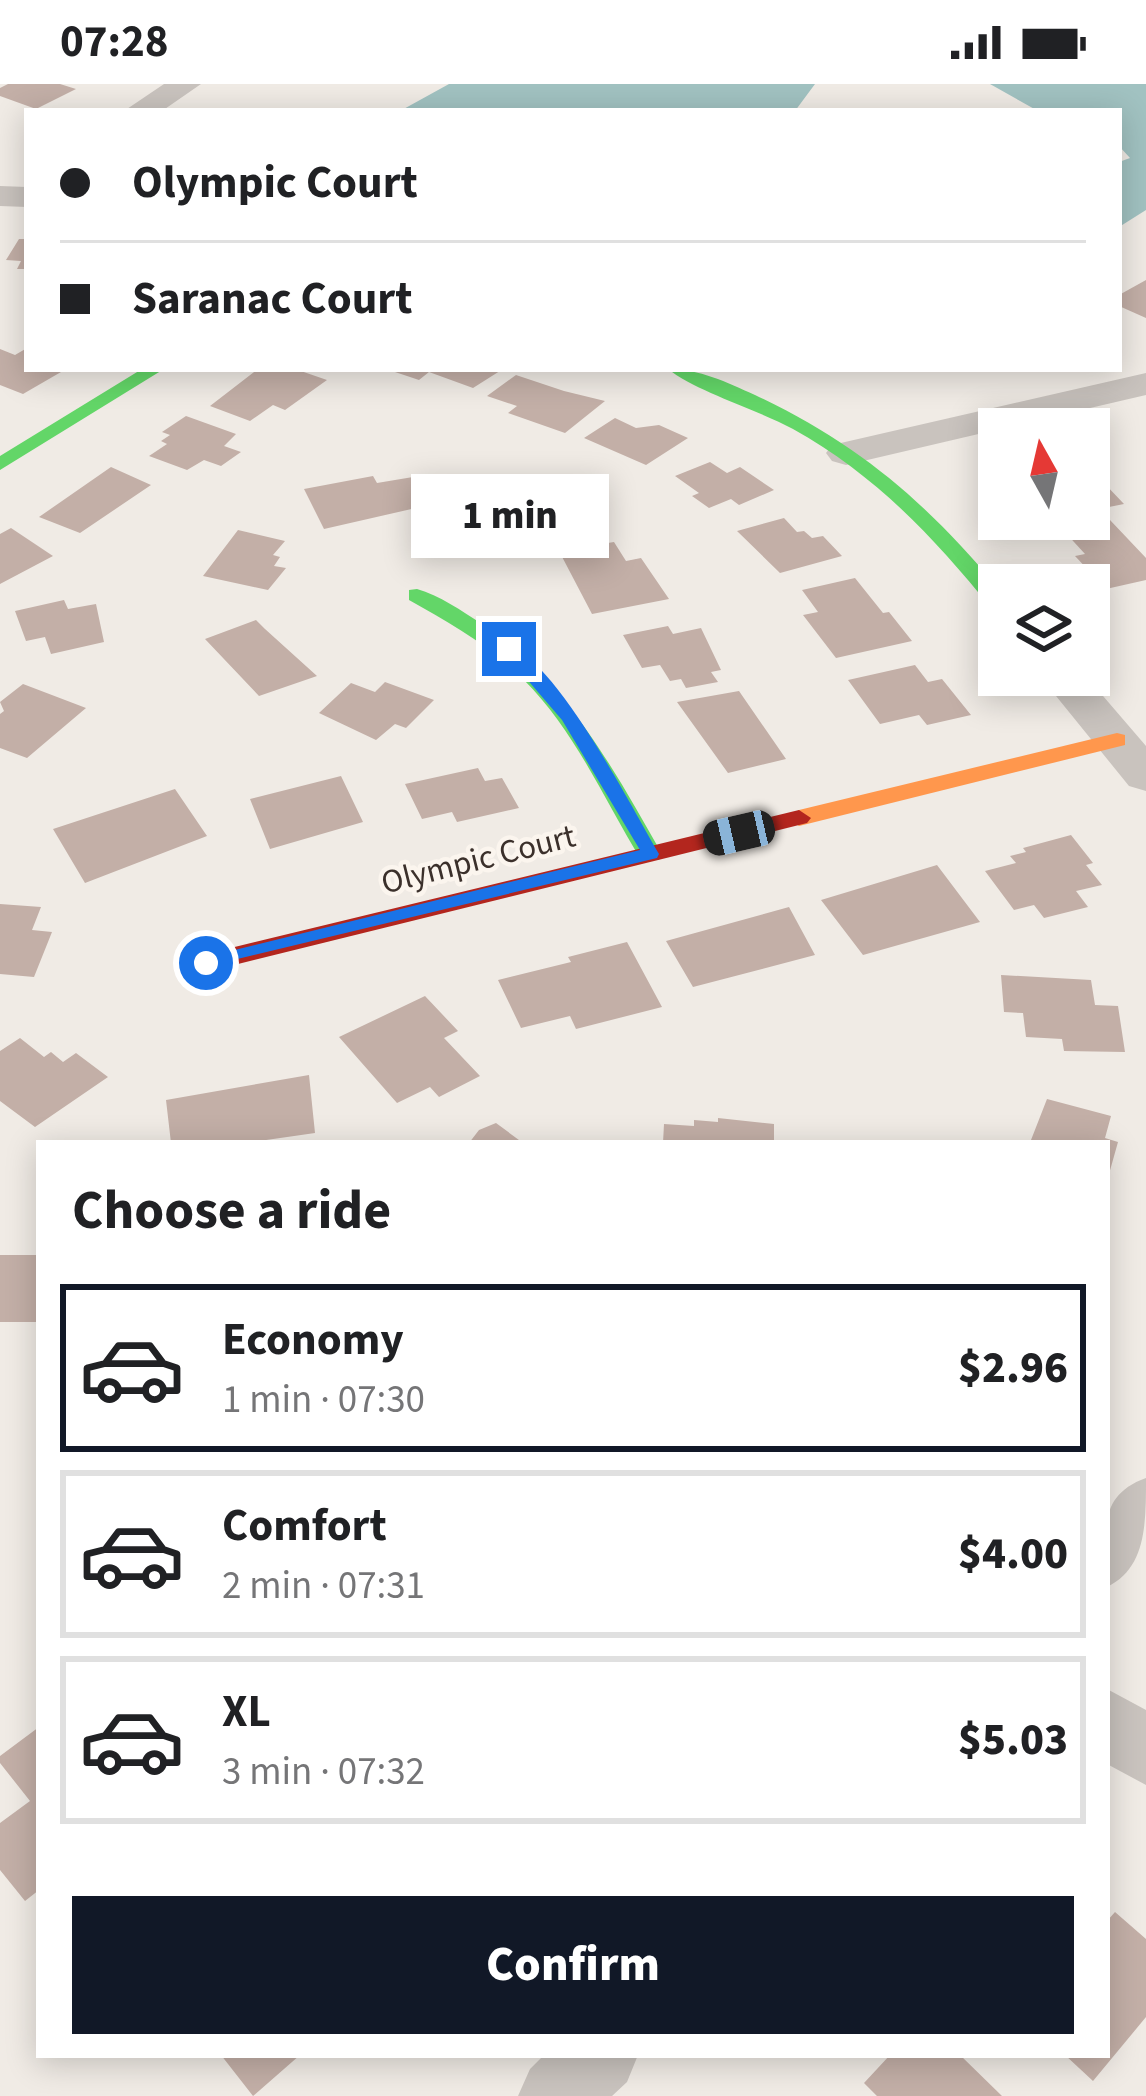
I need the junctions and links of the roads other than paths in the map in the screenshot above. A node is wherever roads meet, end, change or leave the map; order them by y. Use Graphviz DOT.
graph roads {
  1 [pos="175,85"];
  2 [pos="144,108"];
  3 [pos="150,372"];
  4 [pos="684,372"];
  5 [pos="1146,384"];
  6 [pos="846,453"];
  7 [pos="2,460"];
  8 [pos="978,578"];
  9 [pos="417,595"];
  10 [pos="1079,696"];
  11 [pos="1117,740"];
  12 [pos="1146,776"];
  13 [pos="650,854"];
  14 [pos="206,963"];
  15 [pos="1146,1505"];
  16 [pos="1110,1555"];
  17 [pos="1110,1723"];
  18 [pos="1146,1753"];
  19 [pos="597,2058"];
  20 [pos="557,2096"];
  1 -- 2 [label="street"];
  3 -- 7 [label="street"];
  4 -- 6 [label="street"];
  5 -- 6 [label="street"];
  6 -- 8 [label="street"];
  9 -- 13 [label="street"];
  10 -- 11 [label="street"];
  11 -- 12 [label="street"];
  11 -- 13 [label="street, Olympic Court"];
  13 -- 14 [label="street, Olympic Court"];
  15 -- 16 [label="street"];
  17 -- 18 [label="street"];
  19 -- 20 [label="street"];
}
